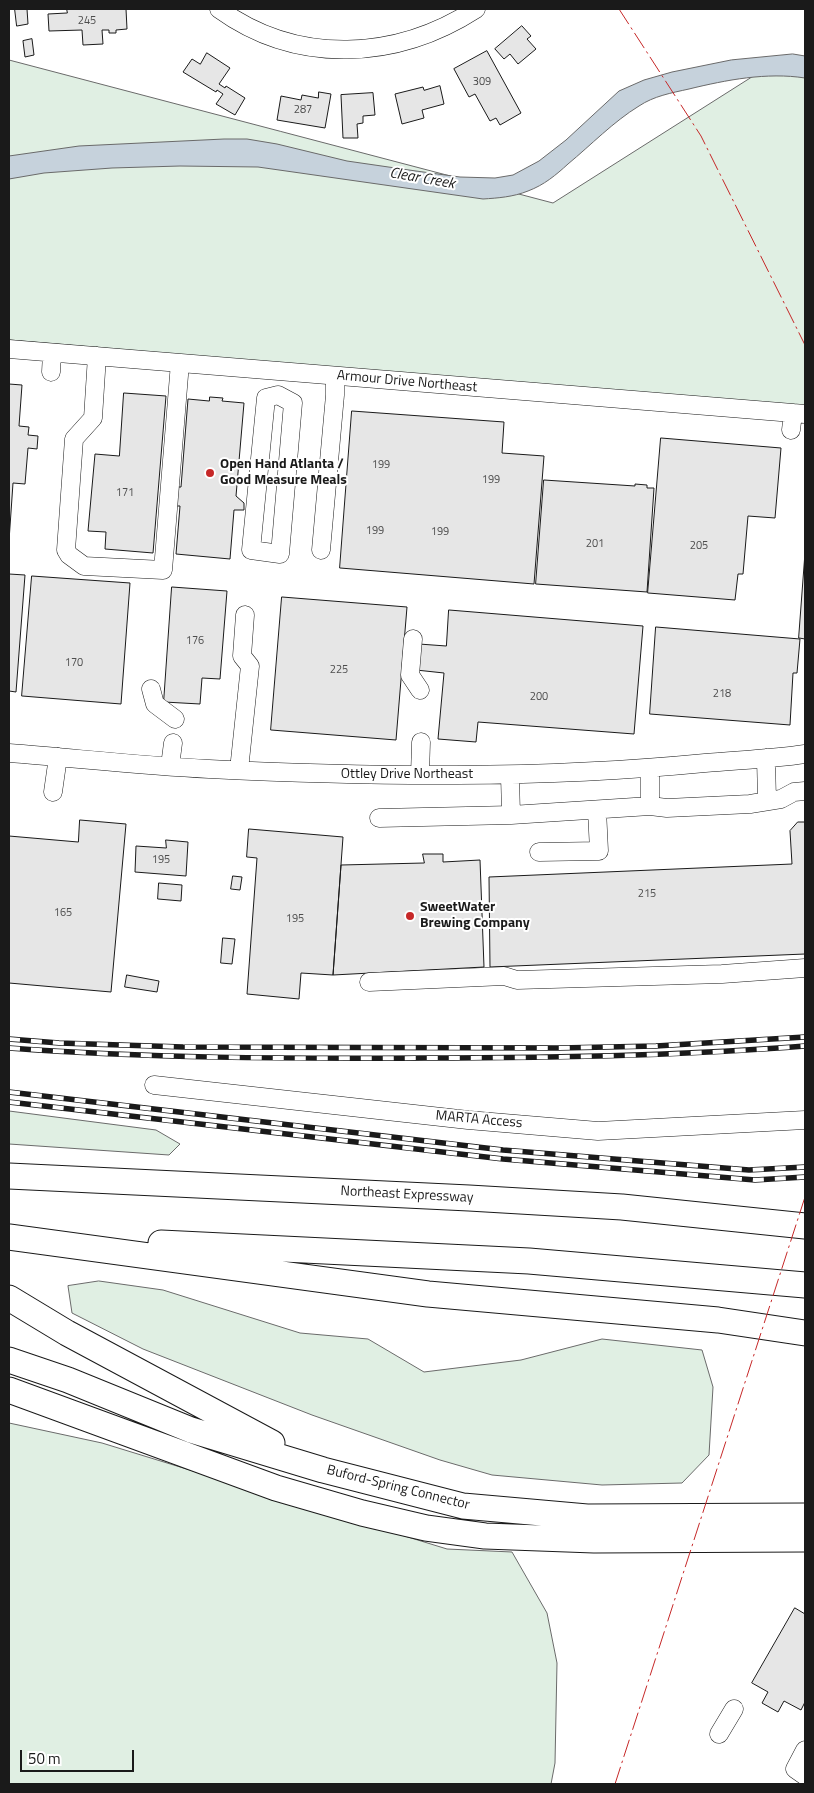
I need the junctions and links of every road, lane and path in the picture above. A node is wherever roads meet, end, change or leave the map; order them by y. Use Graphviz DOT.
graph roads {
  1 [pos="219,9"];
  2 [pos="476,9"];
  3 [pos="9,349"];
  4 [pos="52,353"];
  5 [pos="98,356"];
  6 [pos="180,363"];
  7 [pos="277,371"];
  8 [pos="51,372"];
  9 [pos="335,376"];
  10 [pos="278,395"];
  11 [pos="797,419"];
  12 [pos="321,550"];
  13 [pos="245,615"];
  14 [pos="413,639"];
  15 [pos="151,689"];
  16 [pos="420,690"];
  17 [pos="176,719"];
  18 [pos="421,742"];
  19 [pos="173,743"];
  20 [pos="9,753"];
  21 [pos="805,754"];
  22 [pos="58,757"];
  23 [pos="766,758"];
  24 [pos="170,766"];
  25 [pos="650,768"];
  26 [pos="239,770"];
  27 [pos="420,775"];
  28 [pos="510,775"];
  29 [pos="805,791"];
  30 [pos="53,792"];
  31 [pos="767,801"];
  32 [pos="650,806"];
  33 [pos="597,810"];
  34 [pos="511,815"];
  35 [pos="379,818"];
  36 [pos="539,852"];
  37 [pos="805,968"];
  38 [pos="369,982"];
  39 [pos="154,1085"];
  40 [pos="805,1120"];
  41 [pos="9,1176"];
  42 [pos="805,1226"];
  43 [pos="9,1237"];
  44 [pos="805,1285"];
  45 [pos="9,1298"];
  46 [pos="805,1333"];
  47 [pos="9,1360"];
  48 [pos="9,1390"];
  49 [pos="323,1470"];
  50 [pos="805,1516"];
  51 [pos="805,1539"];
  52 [pos="734,1709"];
  53 [pos="719,1734"];
  54 [pos="805,1750"];
  55 [pos="795,1771"];
  1 -- 2 [label="street"];
  3 -- 4 [label="street, Armour Drive Northeast"];
  4 -- 5 [label="street, Armour Drive Northeast"];
  4 -- 8 [label="street"];
  5 -- 6 [label="street, Armour Drive Northeast"];
  5 -- 6 [label="street"];
  6 -- 7 [label="street, Armour Drive Northeast"];
  7 -- 9 [label="street, Armour Drive Northeast"];
  7 -- 10 [label="street"];
  9 -- 11 [label="street, Armour Drive Northeast"];
  9 -- 12 [label="street"];
  10 -- 10 [label="street"];
  13 -- 26 [label="street"];
  14 -- 16 [label="street"];
  15 -- 17 [label="street"];
  18 -- 27 [label="street"];
  19 -- 24 [label="street"];
  20 -- 22 [label="street, Ottley Drive Northeast"];
  21 -- 23 [label="street, Ottley Drive Northeast"];
  22 -- 24 [label="street, Ottley Drive Northeast"];
  22 -- 30 [label="street"];
  23 -- 25 [label="street, Ottley Drive Northeast"];
  23 -- 31 [label="street"];
  24 -- 26 [label="street, Ottley Drive Northeast"];
  25 -- 28 [label="street, Ottley Drive Northeast"];
  25 -- 32 [label="street"];
  26 -- 27 [label="street, Ottley Drive Northeast"];
  27 -- 28 [label="street, Ottley Drive Northeast"];
  28 -- 34 [label="street"];
  29 -- 31 [label="street"];
  31 -- 32 [label="street"];
  32 -- 33 [label="street"];
  33 -- 34 [label="street"];
  33 -- 36 [label="street"];
  34 -- 35 [label="street"];
  37 -- 38 [label="street"];
  39 -- 40 [label="street, MARTA Access"];
  41 -- 42 [label="highway, Northeast Expressway"];
  43 -- 44 [label="highway"];
  43 -- 46 [label="highway"];
  45 -- 49 [label="highway"];
  47 -- 49 [label="highway, Buford-Spring Connector"];
  48 -- 51 [label="highway, Buford-Spring Connector"];
  49 -- 50 [label="highway, Buford-Spring Connector"];
  52 -- 53 [label="street"];
  54 -- 55 [label="street"];
}
